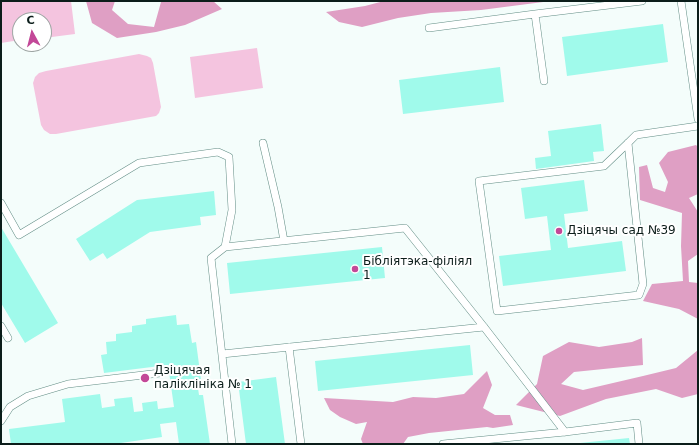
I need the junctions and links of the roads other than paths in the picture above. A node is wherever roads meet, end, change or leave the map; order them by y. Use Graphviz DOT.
graph roads {
  1 [pos="642,1"];
  2 [pos="681,1"];
  3 [pos="535,14"];
  4 [pos="429,28"];
  5 [pos="544,81"];
  6 [pos="698,119"];
  7 [pos="698,126"];
  8 [pos="262,143"];
  9 [pos="628,143"];
  10 [pos="1,203"];
  11 [pos="284,240"];
  12 [pos="224,247"];
  13 [pos="1,326"];
  14 [pos="484,327"];
  15 [pos="8,338"];
  16 [pos="289,347"];
  17 [pos="222,354"];
  18 [pos="160,373"];
  19 [pos="1,420"];
  20 [pos="565,432"];
  21 [pos="232,444"];
  22 [pos="301,444"];
  23 [pos="443,444"];
  24 [pos="639,444"];
  1 -- 3 [label="lane"];
  2 -- 6 [label="lane"];
  3 -- 4 [label="lane"];
  3 -- 5 [label="lane"];
  7 -- 9 [label="lane"];
  8 -- 11 [label="lane"];
  9 -- 9 [label="lane"];
  10 -- 12 [label="lane"];
  11 -- 12 [label="lane"];
  11 -- 14 [label="lane"];
  12 -- 17 [label="lane"];
  13 -- 15 [label="lane"];
  14 -- 16 [label="lane"];
  14 -- 20 [label="lane"];
  16 -- 17 [label="lane"];
  16 -- 22 [label="lane"];
  17 -- 21 [label="lane"];
  18 -- 19 [label="lane"];
  20 -- 23 [label="lane"];
  20 -- 24 [label="lane"];
}
